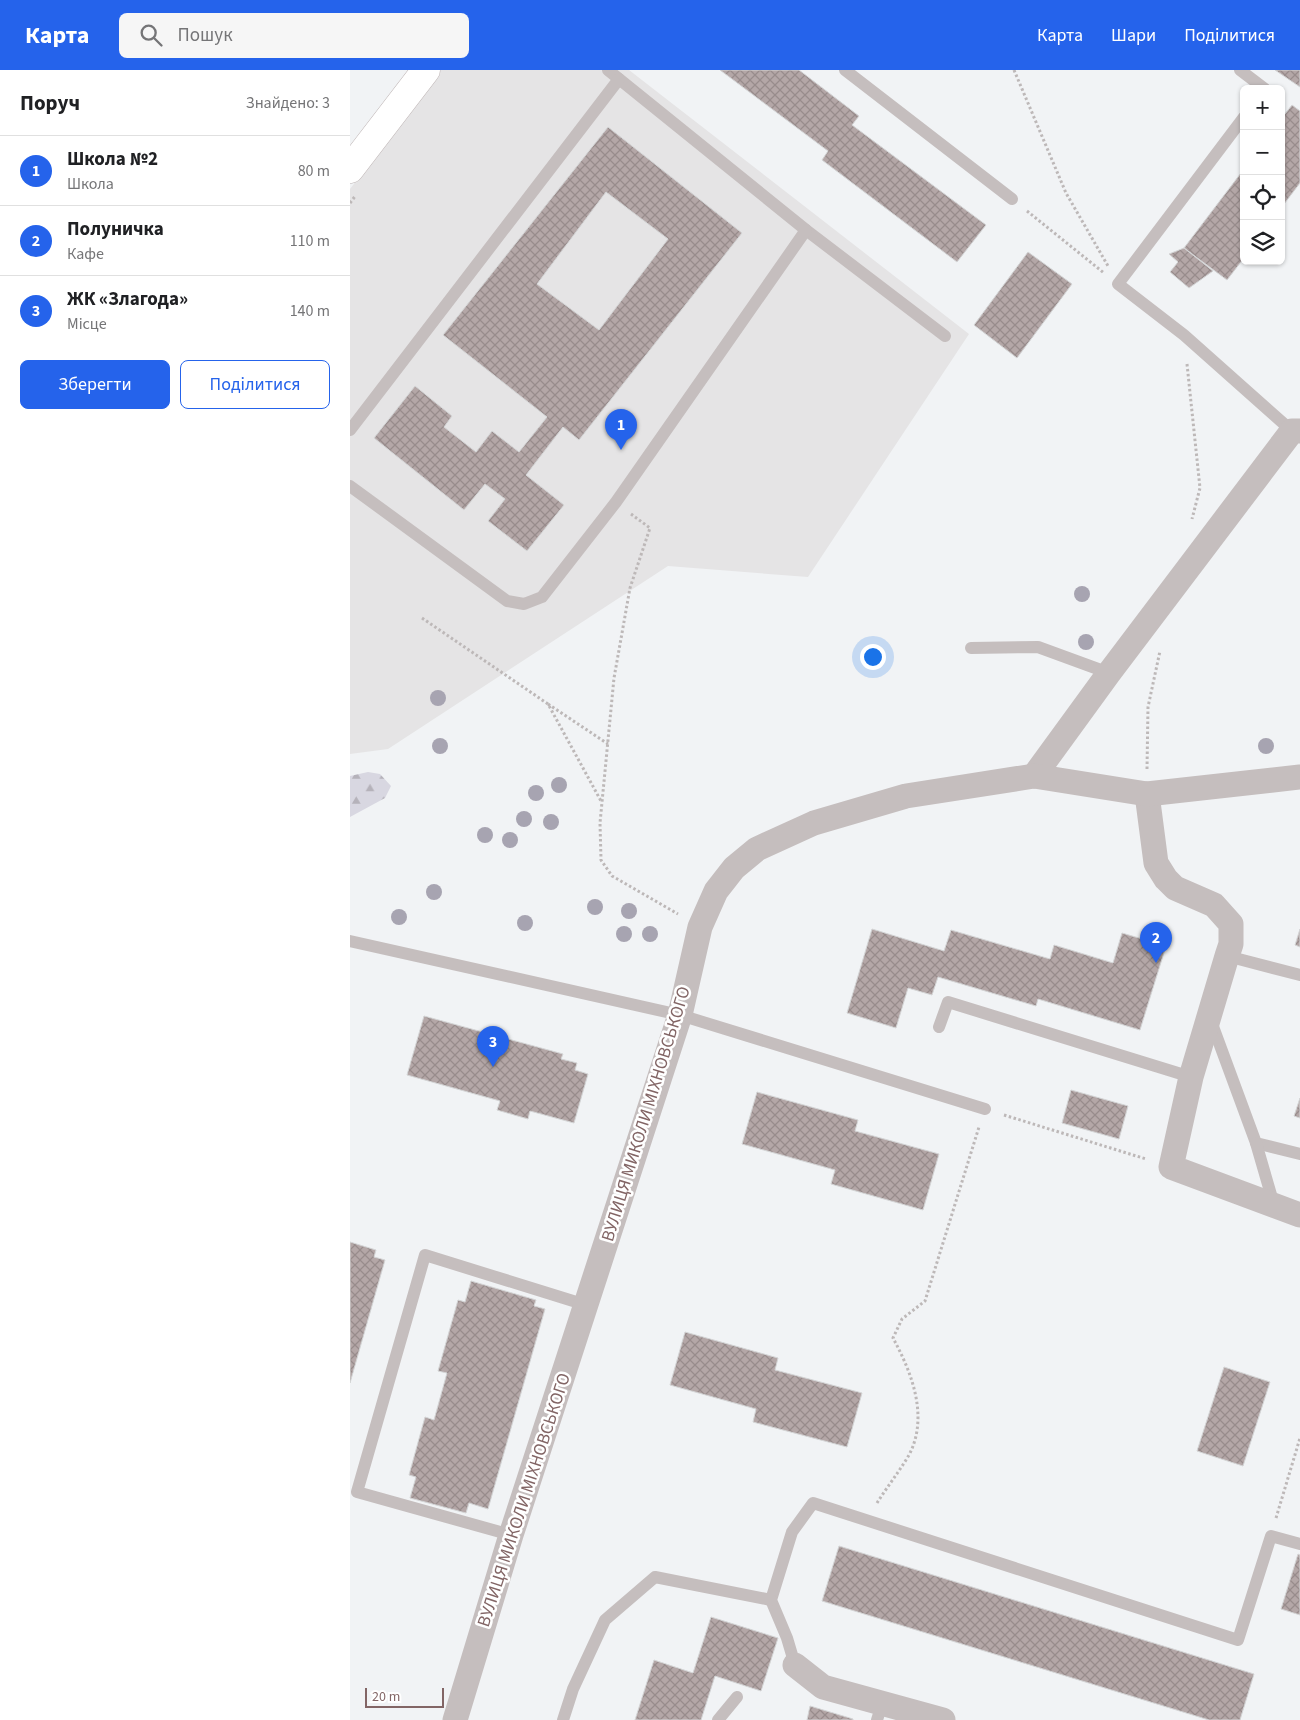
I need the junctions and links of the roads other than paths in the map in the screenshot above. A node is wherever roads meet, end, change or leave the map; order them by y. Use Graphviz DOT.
graph roads {
  1 [pos="426,70"];
  2 [pos="608,70"];
  3 [pos="845,70"];
  4 [pos="1240,70"];
  5 [pos="619,79"];
  6 [pos="1260,85"];
  7 [pos="1240,122"];
  8 [pos="350,169"];
  9 [pos="1012,200"];
  10 [pos="806,230"];
  11 [pos="945,336"];
  12 [pos="350,430"];
  13 [pos="1296,431"];
  14 [pos="350,486"];
  15 [pos="970,648"];
  16 [pos="1109,673"];
  17 [pos="1034,776"];
  18 [pos="1300,776"];
  19 [pos="1147,794"];
  20 [pos="350,941"];
  21 [pos="1227,956"];
  22 [pos="1300,975"];
  23 [pos="680,1015"];
  24 [pos="1209,1016"];
  25 [pos="939,1027"];
  26 [pos="1191,1077"];
  27 [pos="985,1109"];
  28 [pos="1256,1143"];
  29 [pos="1300,1154"];
  30 [pos="1274,1206"];
  31 [pos="1300,1215"];
  32 [pos="586,1305"];
  33 [pos="510,1535"];
  34 [pos="1300,1544"];
  35 [pos="771,1600"];
  36 [pos="795,1665"];
  37 [pos="738,1697"];
  38 [pos="880,1712"];
  39 [pos="455,1720"];
  40 [pos="563,1720"];
  41 [pos="718,1720"];
  42 [pos="943,1720"];
  1 -- 8 [label="main road"];
  2 -- 5 [label="lane"];
  3 -- 9 [label="lane"];
  4 -- 6 [label="lane"];
  5 -- 10 [label="lane"];
  5 -- 12 [label="lane"];
  7 -- 13 [label="lane"];
  10 -- 11 [label="lane"];
  10 -- 14 [label="lane"];
  13 -- 16 [label="street"];
  15 -- 16 [label="lane"];
  16 -- 17 [label="street"];
  17 -- 19 [label="street, ВУЛИЦЯ МИКОЛИ МІХНОВСЬКОГО"];
  17 -- 23 [label="street, ВУЛИЦЯ МИКОЛИ МІХНОВСЬКОГО"];
  18 -- 19 [label="street, ВУЛИЦЯ МИКОЛИ МІХНОВСЬКОГО"];
  19 -- 21 [label="street"];
  20 -- 23 [label="lane"];
  21 -- 22 [label="lane"];
  21 -- 24 [label="street"];
  23 -- 27 [label="lane"];
  23 -- 32 [label="street, ВУЛИЦЯ МИКОЛИ МІХНОВСЬКОГО"];
  24 -- 26 [label="street"];
  24 -- 28 [label="lane"];
  25 -- 26 [label="lane"];
  26 -- 30 [label="street"];
  28 -- 29 [label="lane"];
  28 -- 30 [label="lane"];
  30 -- 31 [label="street"];
  32 -- 33 [label="street, ВУЛИЦЯ МИКОЛИ МІХНОВСЬКОГО"];
  32 -- 33 [label="lane"];
  33 -- 39 [label="street, ВУЛИЦЯ МИКОЛИ МІХНОВСЬКОГО"];
  34 -- 35 [label="lane"];
  35 -- 36 [label="lane"];
  35 -- 40 [label="lane"];
  36 -- 38 [label="street"];
  37 -- 41 [label="lane"];
  38 -- 42 [label="street"];
}
